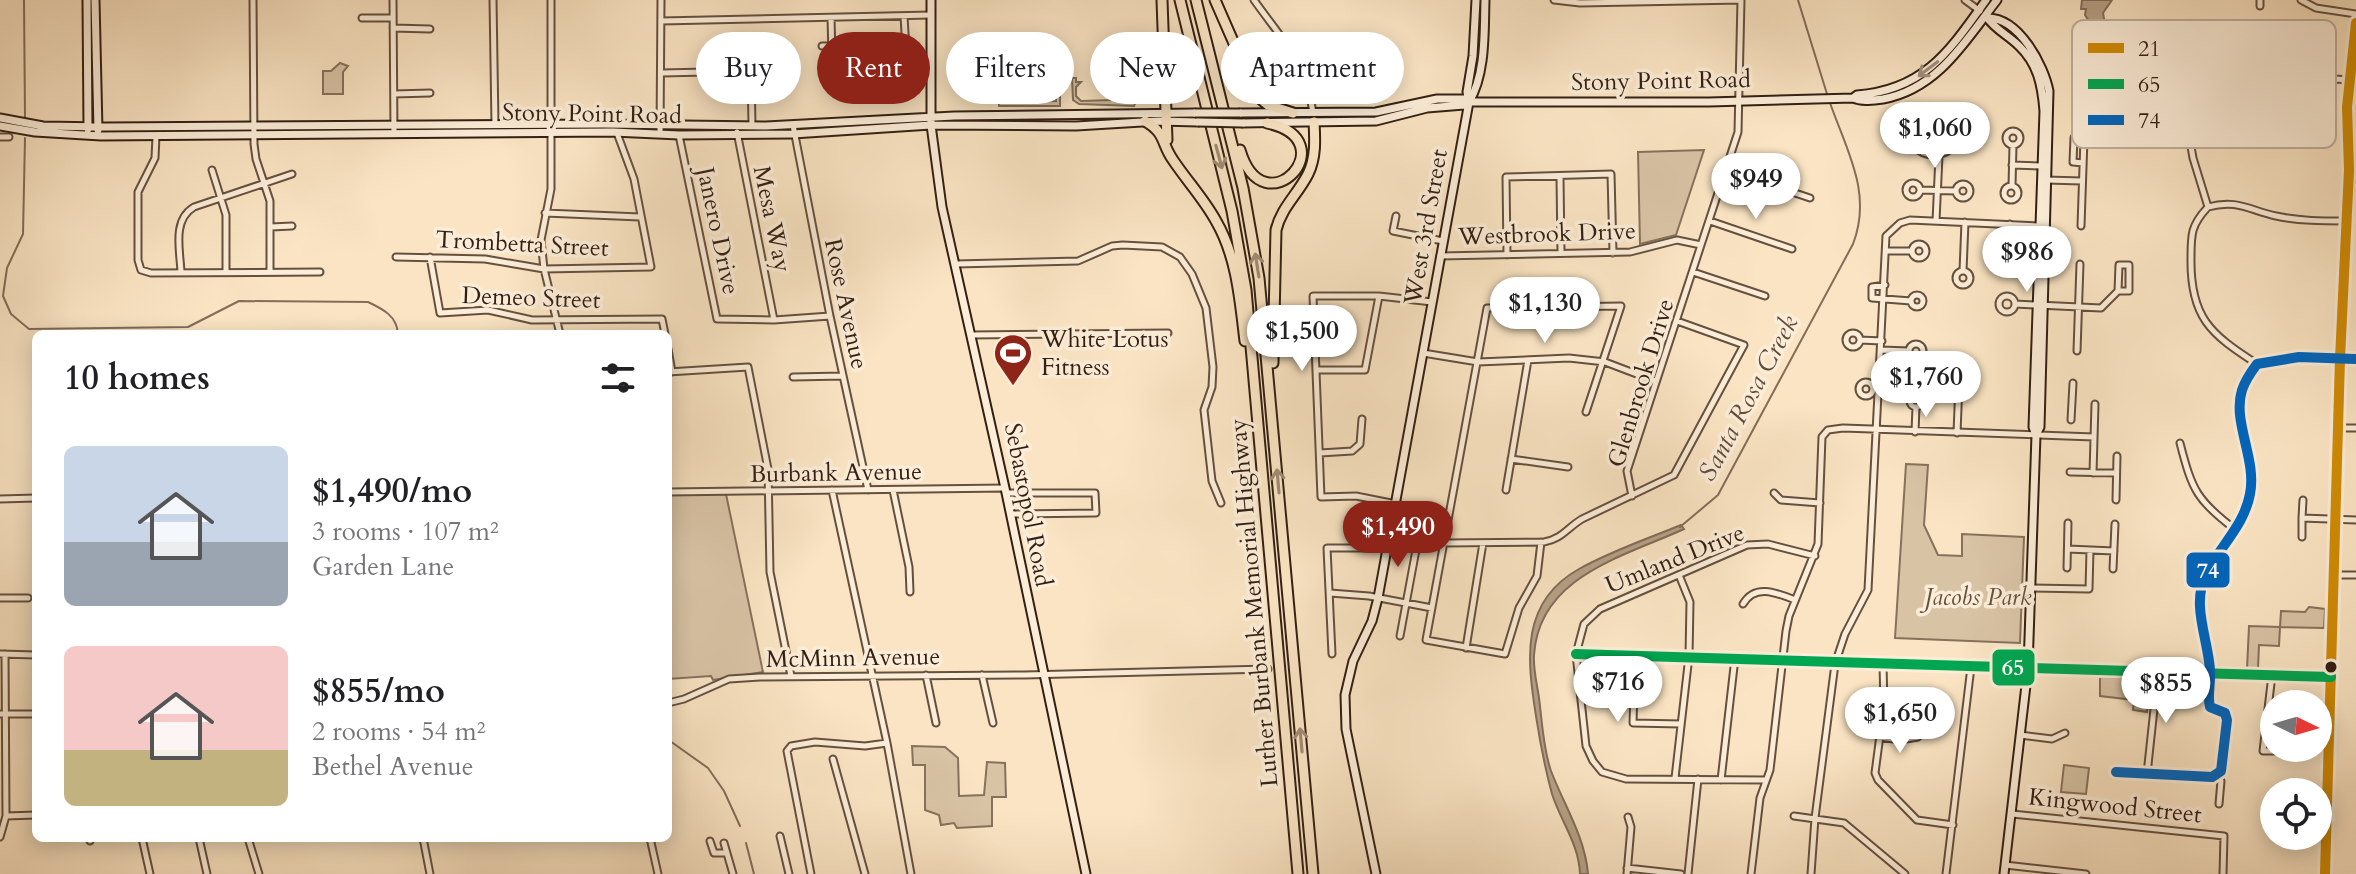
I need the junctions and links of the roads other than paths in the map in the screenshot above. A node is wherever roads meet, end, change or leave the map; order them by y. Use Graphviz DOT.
graph roads {
  1 [pos="87,0"];
  2 [pos="95,0"];
  3 [pos="253,0"];
  4 [pos="393,0"];
  5 [pos="493,0"];
  6 [pos="551,0"];
  7 [pos="661,0"];
  8 [pos="931,0"];
  9 [pos="1162,0"];
  10 [pos="1180,0"];
  11 [pos="1196,0"];
  12 [pos="1215,0"];
  13 [pos="1254,0"];
  14 [pos="1476,0"];
  15 [pos="1485,0"];
  16 [pos="1554,0"];
  17 [pos="1741,0"];
  18 [pos="1965,0"];
  19 [pos="1986,0"];
  20 [pos="1997,0"];
  21 [pos="2301,0"];
  22 [pos="1656,1"];
  23 [pos="2356,14"];
  24 [pos="931,15"];
  25 [pos="1984,15"];
  26 [pos="904,16"];
  27 [pos="362,18"];
  28 [pos="393,18"];
  29 [pos="831,18"];
  30 [pos="661,21"];
  31 [pos="2356,23"];
  32 [pos="393,28"];
  33 [pos="430,29"];
  34 [pos="832,32"];
  35 [pos="905,32"];
  36 [pos="2354,55"];
  37 [pos="662,73"];
  38 [pos="1215,77"];
  39 [pos="2336,79"];
  40 [pos="2350,80"];
  41 [pos="430,93"];
  42 [pos="394,94"];
  43 [pos="1740,100"];
  44 [pos="1469,102"];
  45 [pos="1293,113"];
  46 [pos="1166,117"];
  47 [pos="1313,117"];
  48 [pos="0,118"];
  49 [pos="868,120"];
  50 [pos="931,121"];
  51 [pos="1145,121"];
  52 [pos="1267,123"];
  53 [pos="495,125"];
  54 [pos="0,126"];
  55 [pos="752,126"];
  56 [pos="551,128"];
  57 [pos="793,129"];
  58 [pos="394,130"];
  59 [pos="660,130"];
  60 [pos="737,130"];
  61 [pos="846,130"];
  62 [pos="88,131"];
  63 [pos="254,131"];
  64 [pos="98,132"];
  65 [pos="617,132"];
  66 [pos="156,135"];
  67 [pos="679,135"];
  68 [pos="0,137"];
  69 [pos="9,137"];
  70 [pos="1957,144"];
  71 [pos="1912,145"];
  72 [pos="2013,145"];
  73 [pos="2074,148"];
  74 [pos="2084,148"];
  75 [pos="2191,148"];
  76 [pos="1939,156"];
  77 [pos="2083,163"];
  78 [pos="2012,165"];
  79 [pos="2352,165"];
  80 [pos="2045,166"];
  81 [pos="212,170"];
  82 [pos="1726,170"];
  83 [pos="292,174"];
  84 [pos="1183,174"];
  85 [pos="1560,177"];
  86 [pos="2044,180"];
  87 [pos="2082,181"];
  88 [pos="265,184"];
  89 [pos="2012,186"];
  90 [pos="1920,190"];
  91 [pos="1938,190"];
  92 [pos="1956,191"];
  93 [pos="221,198"];
  94 [pos="1810,198"];
  95 [pos="2208,207"];
  96 [pos="545,213"];
  97 [pos="1396,216"];
  98 [pos="640,217"];
  99 [pos="1710,221"];
  100 [pos="1936,221"];
  101 [pos="2346,221"];
  102 [pos="1965,222"];
  103 [pos="2010,224"];
  104 [pos="292,226"];
  105 [pos="2042,226"];
  106 [pos="2081,226"];
  107 [pos="271,227"];
  108 [pos="1443,241"];
  109 [pos="1701,245"];
  110 [pos="2009,247"];
  111 [pos="1792,249"];
  112 [pos="1886,251"];
  113 [pos="1912,251"];
  114 [pos="1561,252"];
  115 [pos="1613,253"];
  116 [pos="1507,255"];
  117 [pos="1440,256"];
  118 [pos="396,257"];
  119 [pos="430,257"];
  120 [pos="956,264"];
  121 [pos="2080,264"];
  122 [pos="544,269"];
  123 [pos="1963,271"];
  124 [pos="181,272"];
  125 [pos="226,272"];
  126 [pos="270,272"];
  127 [pos="320,272"];
  128 [pos="1693,272"];
  129 [pos="1885,285"];
  130 [pos="2118,291"];
  131 [pos="1379,296"];
  132 [pos="1765,296"];
  133 [pos="1884,300"];
  134 [pos="1911,301"];
  135 [pos="1432,302"];
  136 [pos="2015,304"];
  137 [pos="2040,305"];
  138 [pos="2078,307"];
  139 [pos="830,316"];
  140 [pos="557,319"];
  141 [pos="774,320"];
  142 [pos="1677,321"];
  143 [pos="559,330"];
  144 [pos="664,330"];
  145 [pos="1168,333"];
  146 [pos="971,335"];
  147 [pos="1860,340"];
  148 [pos="1882,341"];
  149 [pos="1881,350"];
  150 [pos="1909,351"];
  151 [pos="2077,351"];
  152 [pos="1423,353"];
  153 [pos="2340,359"];
  154 [pos="2356,359"];
  155 [pos="1528,360"];
  156 [pos="1478,362"];
  157 [pos="1605,362"];
  158 [pos="2257,364"];
  159 [pos="1317,370"];
  160 [pos="672,372"];
  161 [pos="843,376"];
  162 [pos="793,377"];
  163 [pos="1655,381"];
  164 [pos="1959,383"];
  165 [pos="2073,383"];
  166 [pos="1271,398"];
  167 [pos="2095,404"];
  168 [pos="1916,407"];
  169 [pos="1586,412"];
  170 [pos="1257,413"];
  171 [pos="1362,419"];
  172 [pos="2071,420"];
  173 [pos="2340,428"];
  174 [pos="2356,428"];
  175 [pos="1874,430"];
  176 [pos="1915,432"];
  177 [pos="1957,433"];
  178 [pos="2036,435"];
  179 [pos="2094,437"];
  180 [pos="2180,443"];
  181 [pos="1320,453"];
  182 [pos="2117,456"];
  183 [pos="1511,459"];
  184 [pos="1568,467"];
  185 [pos="2070,472"];
  186 [pos="2093,473"];
  187 [pos="2116,473"];
  188 [pos="832,490"];
  189 [pos="868,490"];
  190 [pos="893,490"];
  191 [pos="1506,490"];
  192 [pos="769,491"];
  193 [pos="1006,491"];
  194 [pos="672,492"];
  195 [pos="1774,493"];
  196 [pos="1632,496"];
  197 [pos="32,498"];
  198 [pos="0,499"];
  199 [pos="2116,500"];
  200 [pos="2303,500"];
  201 [pos="1221,503"];
  202 [pos="1820,503"];
  203 [pos="1396,504"];
  204 [pos="1010,514"];
  205 [pos="2302,518"];
  206 [pos="2336,519"];
  207 [pos="2356,520"];
  208 [pos="1421,523"];
  209 [pos="2068,523"];
  210 [pos="2115,524"];
  211 [pos="2236,530"];
  212 [pos="2302,537"];
  213 [pos="1418,539"];
  214 [pos="1541,542"];
  215 [pos="1444,543"];
  216 [pos="1483,543"];
  217 [pos="1368,548"];
  218 [pos="2068,549"];
  219 [pos="2090,550"];
  220 [pos="2114,551"];
  221 [pos="1815,556"];
  222 [pos="2067,568"];
  223 [pos="2113,569"];
  224 [pos="1679,575"];
  225 [pos="2334,575"];
  226 [pos="2356,575"];
  227 [pos="2031,588"];
  228 [pos="910,592"];
  229 [pos="1330,593"];
  230 [pos="0,598"];
  231 [pos="28,598"];
  232 [pos="1378,598"];
  233 [pos="1795,600"];
  234 [pos="1406,604"];
  235 [pos="1743,604"];
  236 [pos="1432,608"];
  237 [pos="1400,636"];
  238 [pos="1466,648"];
  239 [pos="3,654"];
  240 [pos="1332,654"];
  241 [pos="1576,654"];
  242 [pos="32,655"];
  243 [pos="1635,655"];
  244 [pos="1689,656"];
  245 [pos="1735,657"];
  246 [pos="1783,659"];
  247 [pos="1835,664"];
  248 [pos="1883,665"];
  249 [pos="1971,667"];
  250 [pos="2028,668"];
  251 [pos="1268,669"];
  252 [pos="2158,672"];
  253 [pos="1043,674"];
  254 [pos="2210,674"];
  255 [pos="926,675"];
  256 [pos="982,675"];
  257 [pos="2272,675"];
  258 [pos="791,676"];
  259 [pos="872,676"];
  260 [pos="2331,677"];
  261 [pos="2270,690"];
  262 [pos="672,702"];
  263 [pos="0,714"];
  264 [pos="8,714"];
  265 [pos="32,714"];
  266 [pos="936,723"];
  267 [pos="993,723"];
  268 [pos="1681,724"];
  269 [pos="2065,733"];
  270 [pos="2020,735"];
  271 [pos="1880,737"];
  272 [pos="1918,737"];
  273 [pos="887,743"];
  274 [pos="833,759"];
  275 [pos="2116,772"];
  276 [pos="2147,774"];
  277 [pos="2217,775"];
  278 [pos="1675,778"];
  279 [pos="1698,779"];
  280 [pos="1721,780"];
  281 [pos="1766,780"];
  282 [pos="2219,804"];
  283 [pos="2012,814"];
  284 [pos="32,815"];
  285 [pos="6,816"];
  286 [pos="1794,816"];
  287 [pos="1293,817"];
  288 [pos="1628,817"];
  289 [pos="1815,818"];
  290 [pos="1953,825"];
  291 [pos="780,836"];
  292 [pos="0,837"];
  293 [pos="710,841"];
  294 [pos="143,842"];
  295 [pos="200,842"];
  296 [pos="249,842"];
  297 [pos="424,842"];
  298 [pos="651,842"];
  299 [pos="724,843"];
  300 [pos="727,853"];
  301 [pos="2005,865"];
  302 [pos="1627,871"];
  303 [pos="1894,871"];
  304 [pos="150,874"];
  305 [pos="207,874"];
  306 [pos="259,874"];
  307 [pos="430,874"];
  308 [pos="658,874"];
  309 [pos="733,874"];
  310 [pos="789,874"];
  311 [pos="811,874"];
  312 [pos="865,874"];
  313 [pos="911,874"];
  314 [pos="1086,874"];
  315 [pos="1292,874"];
  316 [pos="1298,874"];
  317 [pos="1316,874"];
  318 [pos="1376,874"];
  319 [pos="1681,874"];
  320 [pos="1688,874"];
  321 [pos="1751,874"];
  322 [pos="1811,874"];
  323 [pos="1905,874"];
  324 [pos="1946,874"];
  325 [pos="2004,874"];
  326 [pos="2086,874"];
  327 [pos="2223,874"];
  328 [pos="2325,874"];
  1 -- 62 [label="main road"];
  2 -- 64 [label="main road"];
  3 -- 63 [label="street"];
  4 -- 28 [label="street"];
  5 -- 53 [label="street"];
  6 -- 56 [label="street"];
  7 -- 30 [label="street"];
  8 -- 24 [label="main road, Sebastopol Road"];
  9 -- 46 [label="highway"];
  10 -- 170 [label="highway, Luther Burbank Memorial Highway, one-way"];
  11 -- 38 [label="highway, Luther Burbank Memorial Highway"];
  12 -- 45 [label="highway"];
  13 -- 47 [label="street"];
  14 -- 44 [label="main road, West 3rd Street"];
  15 -- 44 [label="main road, West 3rd Street"];
  16 -- 22 [label="street"];
  17 -- 22 [label="street"];
  17 -- 43 [label="street, Glenbrook Drive"];
  18 -- 25 [label="street"];
  19 -- 25 [label="main road, Stony Point Road"];
  20 -- 25 [label="main road, Stony Point Road"];
  21 -- 23 [label="street"];
  24 -- 26 [label="street"];
  24 -- 50 [label="main road, Sebastopol Road"];
  25 -- 43 [label="main road, Stony Point Road"];
  25 -- 80 [label="main road"];
  26 -- 29 [label="street"];
  26 -- 35 [label="street"];
  27 -- 28 [label="street"];
  28 -- 32 [label="street"];
  29 -- 30 [label="street"];
  29 -- 34 [label="street"];
  30 -- 37 [label="street"];
  31 -- 36 [label="main road"];
  32 -- 33 [label="street"];
  32 -- 42 [label="street"];
  36 -- 40 [label="main road"];
  37 -- 55 [label="street"];
  37 -- 59 [label="street"];
  38 -- 52 [label="highway"];
  166 -- 38 [label="highway, Luther Burbank Memorial Highway, one-way"];
  39 -- 40 [label="street"];
  40 -- 79 [label="main road"];
  41 -- 42 [label="street"];
  42 -- 58 [label="street"];
  43 -- 44 [label="main road, Stony Point Road"];
  43 -- 82 [label="street, Glenbrook Drive"];
  44 -- 47 [label="main road, Stony Point Road"];
  44 -- 108 [label="main road, West 3rd Street"];
  45 -- 46 [label="main road, Stony Point Road, bridge"];
  45 -- 47 [label="main road, Stony Point Road"];
  46 -- 50 [label="main road, Stony Point Road"];
  46 -- 51 [label="main road, Stony Point Road"];
  46 -- 52 [label="main road, Stony Point Road, bridge"];
  46 -- 84 [label="highway"];
  47 -- 52 [label="main road, Stony Point Road"];
  47 -- 166 [label="highway"];
  48 -- 62 [label="main road, Stony Point Road"];
  49 -- 50 [label="main road, Stony Point Road"];
  49 -- 57 [label="main road, Stony Point Road"];
  49 -- 61 [label="main road"];
  50 -- 51 [label="main road, Stony Point Road"];
  50 -- 61 [label="main road, Stony Point Road"];
  50 -- 120 [label="main road, Sebastopol Road"];
  51 -- 84 [label="highway"];
  53 -- 56 [label="main road, Stony Point Road"];
  53 -- 58 [label="main road, Stony Point Road"];
  54 -- 62 [label="main road, Stony Point Road"];
  55 -- 57 [label="main road, Stony Point Road"];
  55 -- 60 [label="main road, Stony Point Road"];
  56 -- 58 [label="main road, Stony Point Road"];
  56 -- 59 [label="main road, Stony Point Road"];
  56 -- 65 [label="main road, Stony Point Road"];
  56 -- 96 [label="street"];
  57 -- 60 [label="main road, Stony Point Road"];
  57 -- 61 [label="main road, Stony Point Road"];
  57 -- 139 [label="street, Rose Avenue"];
  58 -- 63 [label="main road, Stony Point Road"];
  59 -- 60 [label="main road, Stony Point Road"];
  59 -- 65 [label="main road, Stony Point Road"];
  59 -- 67 [label="main road, Stony Point Road"];
  60 -- 67 [label="main road, Stony Point Road"];
  60 -- 141 [label="street, Mesa Way"];
  62 -- 64 [label="main road, Stony Point Road"];
  63 -- 64 [label="main road, Stony Point Road"];
  63 -- 66 [label="main road, Stony Point Road"];
  63 -- 88 [label="street"];
  64 -- 66 [label="main road, Stony Point Road"];
  65 -- 98 [label="street, Trombetta Street"];
  66 -- 124 [label="street"];
  67 -- 141 [label="street, Janero Drive"];
  68 -- 69 [label="street"];
  70 -- 76 [label="street"];
  71 -- 76 [label="street"];
  72 -- 78 [label="street"];
  73 -- 77 [label="street"];
  74 -- 77 [label="street"];
  75 -- 95 [label="street"];
  76 -- 91 [label="street"];
  77 -- 87 [label="street"];
  78 -- 80 [label="street"];
  78 -- 89 [label="street"];
  79 -- 101 [label="main road"];
  80 -- 86 [label="main road"];
  81 -- 93 [label="street"];
  82 -- 94 [label="street"];
  82 -- 99 [label="street, Glenbrook Drive"];
  83 -- 88 [label="street"];
  84 -- 170 [label="highway"];
  85 -- 114 [label="street"];
  85 -- 115 [label="street"];
  85 -- 116 [label="street"];
  86 -- 87 [label="street"];
  86 -- 105 [label="main road"];
  87 -- 106 [label="street"];
  88 -- 93 [label="street"];
  88 -- 107 [label="street"];
  90 -- 91 [label="street"];
  91 -- 92 [label="street"];
  91 -- 100 [label="street"];
  93 -- 124 [label="street"];
  93 -- 125 [label="street"];
  95 -- 101 [label="street"];
  95 -- 158 [label="street"];
  96 -- 98 [label="street"];
  96 -- 122 [label="street"];
  97 -- 108 [label="street"];
  98 -- 122 [label="street, Trombetta Street"];
  99 -- 109 [label="street, Glenbrook Drive"];
  99 -- 111 [label="street"];
  100 -- 102 [label="street"];
  100 -- 112 [label="street"];
  101 -- 153 [label="main road"];
  102 -- 103 [label="street"];
  102 -- 123 [label="street"];
  103 -- 105 [label="street"];
  103 -- 110 [label="street"];
  104 -- 107 [label="street"];
  105 -- 137 [label="main road"];
  107 -- 126 [label="street"];
  108 -- 117 [label="main road, West 3rd Street"];
  109 -- 115 [label="street, Westbrook Drive"];
  109 -- 128 [label="street, Glenbrook Drive"];
  112 -- 113 [label="street"];
  112 -- 129 [label="street"];
  114 -- 115 [label="street, Westbrook Drive"];
  114 -- 116 [label="street, Westbrook Drive"];
  116 -- 117 [label="street, Westbrook Drive"];
  117 -- 135 [label="main road, West 3rd Street"];
  118 -- 119 [label="street, Trombetta Street"];
  119 -- 122 [label="street, Trombetta Street"];
  119 -- 140 [label="street, Demeo Street"];
  120 -- 146 [label="main road, Sebastopol Road"];
  120 -- 201 [label="street"];
  121 -- 138 [label="street"];
  122 -- 140 [label="street"];
  124 -- 125 [label="street"];
  125 -- 126 [label="street"];
  126 -- 127 [label="street"];
  128 -- 132 [label="street"];
  128 -- 142 [label="street, Glenbrook Drive"];
  129 -- 133 [label="street"];
  129 -- 133 [label="street"];
  130 -- 130 [label="street"];
  130 -- 138 [label="street"];
  131 -- 135 [label="street"];
  131 -- 159 [label="street"];
  131 -- 159 [label="street"];
  133 -- 134 [label="street"];
  133 -- 148 [label="street"];
  135 -- 152 [label="main road, West 3rd Street"];
  136 -- 137 [label="street"];
  137 -- 138 [label="street"];
  137 -- 178 [label="main road"];
  138 -- 151 [label="street"];
  139 -- 141 [label="street, Janero Drive"];
  139 -- 161 [label="street, Rose Avenue"];
  140 -- 143 [label="street"];
  140 -- 144 [label="street, Demeo Street"];
  142 -- 163 [label="street, Glenbrook Drive"];
  142 -- 196 [label="street"];
  145 -- 146 [label="street"];
  146 -- 193 [label="main road, Sebastopol Road"];
  147 -- 148 [label="street"];
  148 -- 149 [label="street"];
  149 -- 150 [label="street"];
  149 -- 175 [label="street"];
  152 -- 156 [label="street"];
  152 -- 203 [label="main road, West 3rd Street"];
  153 -- 154 [label="street"];
  153 -- 158 [label="street"];
  153 -- 173 [label="main road"];
  155 -- 156 [label="street"];
  155 -- 157 [label="street"];
  155 -- 183 [label="street"];
  156 -- 157 [label="street"];
  156 -- 215 [label="street"];
  157 -- 163 [label="street"];
  157 -- 169 [label="street"];
  158 -- 211 [label="street"];
  159 -- 181 [label="street"];
  160 -- 192 [label="street"];
  161 -- 162 [label="street"];
  161 -- 189 [label="street, Rose Avenue"];
  163 -- 196 [label="street, Glenbrook Drive"];
  164 -- 177 [label="street"];
  165 -- 172 [label="street"];
  317 -- 166 [label="highway, Luther Burbank Memorial Highway, one-way"];
  167 -- 179 [label="street"];
  168 -- 176 [label="street"];
  170 -- 287 [label="highway, Luther Burbank Memorial Highway"];
  171 -- 181 [label="street"];
  173 -- 174 [label="street"];
  173 -- 206 [label="main road"];
  175 -- 176 [label="street"];
  175 -- 202 [label="street"];
  175 -- 247 [label="street"];
  176 -- 177 [label="street"];
  177 -- 178 [label="street"];
  178 -- 179 [label="street"];
  178 -- 227 [label="main road"];
  179 -- 186 [label="street"];
  180 -- 211 [label="street"];
  181 -- 203 [label="street"];
  182 -- 187 [label="street"];
  183 -- 184 [label="street"];
  183 -- 191 [label="street"];
  185 -- 186 [label="street"];
  186 -- 187 [label="street"];
  187 -- 199 [label="street"];
  188 -- 189 [label="street, Burbank Avenue"];
  188 -- 192 [label="street, Burbank Avenue"];
  188 -- 259 [label="street"];
  189 -- 190 [label="street, Burbank Avenue"];
  190 -- 193 [label="street, Burbank Avenue"];
  190 -- 228 [label="street"];
  192 -- 194 [label="street, Burbank Avenue"];
  192 -- 258 [label="street"];
  193 -- 204 [label="main road, Sebastopol Road"];
  193 -- 204 [label="street, Burbank Avenue"];
  195 -- 202 [label="street"];
  196 -- 214 [label="street"];
  197 -- 198 [label="street"];
  200 -- 205 [label="street"];
  202 -- 221 [label="street"];
  203 -- 232 [label="main road, West 3rd Street"];
  204 -- 253 [label="main road, Sebastopol Road"];
  205 -- 206 [label="street"];
  205 -- 212 [label="street"];
  206 -- 207 [label="street"];
  206 -- 225 [label="main road"];
  208 -- 213 [label="street"];
  209 -- 218 [label="street"];
  210 -- 220 [label="street"];
  211 -- 254 [label="street"];
  213 -- 215 [label="street"];
  213 -- 234 [label="street"];
  214 -- 216 [label="street"];
  214 -- 238 [label="street"];
  215 -- 216 [label="street"];
  215 -- 236 [label="street"];
  216 -- 238 [label="street"];
  217 -- 229 [label="street"];
  218 -- 219 [label="street"];
  218 -- 222 [label="street"];
  219 -- 220 [label="street"];
  219 -- 227 [label="street"];
  220 -- 223 [label="street"];
  221 -- 224 [label="street, Umland Drive"];
  221 -- 233 [label="street"];
  224 -- 241 [label="street, Umland Drive"];
  224 -- 244 [label="street"];
  225 -- 226 [label="street"];
  225 -- 260 [label="main road"];
  227 -- 250 [label="main road"];
  229 -- 232 [label="street"];
  229 -- 240 [label="street"];
  230 -- 231 [label="street"];
  232 -- 234 [label="street"];
  232 -- 318 [label="main road, West 3rd Street"];
  233 -- 235 [label="street"];
  233 -- 246 [label="street"];
  234 -- 236 [label="street"];
  234 -- 237 [label="street"];
  236 -- 238 [label="street"];
  239 -- 242 [label="street"];
  239 -- 264 [label="street"];
  241 -- 243 [label="street"];
  241 -- 278 [label="street, Umland Drive"];
  243 -- 244 [label="street"];
  243 -- 268 [label="street"];
  244 -- 245 [label="street"];
  244 -- 268 [label="street"];
  245 -- 246 [label="street"];
  245 -- 280 [label="street"];
  246 -- 247 [label="street"];
  246 -- 281 [label="street"];
  247 -- 248 [label="street"];
  247 -- 289 [label="street"];
  248 -- 249 [label="street"];
  248 -- 271 [label="street"];
  249 -- 250 [label="street"];
  249 -- 290 [label="street"];
  250 -- 252 [label="street"];
  250 -- 270 [label="main road"];
  251 -- 253 [label="street, McMinn Avenue"];
  252 -- 254 [label="street"];
  252 -- 276 [label="street"];
  253 -- 256 [label="street, McMinn Avenue"];
  253 -- 314 [label="main road, Sebastopol Road"];
  254 -- 257 [label="street"];
  254 -- 277 [label="street"];
  255 -- 256 [label="street, McMinn Avenue"];
  255 -- 259 [label="street, McMinn Avenue"];
  255 -- 266 [label="street"];
  256 -- 267 [label="street"];
  257 -- 260 [label="street"];
  257 -- 261 [label="street"];
  258 -- 259 [label="street, McMinn Avenue"];
  258 -- 262 [label="street, McMinn Avenue"];
  259 -- 273 [label="street"];
  260 -- 328 [label="main road"];
  263 -- 264 [label="street"];
  264 -- 265 [label="street"];
  264 -- 285 [label="street"];
  268 -- 278 [label="street"];
  269 -- 270 [label="street"];
  270 -- 283 [label="main road"];
  271 -- 272 [label="street"];
  271 -- 290 [label="street"];
  273 -- 311 [label="street"];
  273 -- 313 [label="street"];
  274 -- 312 [label="street"];
  275 -- 276 [label="street"];
  276 -- 277 [label="street"];
  277 -- 282 [label="street"];
  278 -- 279 [label="street, Umland Drive"];
  279 -- 280 [label="street, Umland Drive"];
  279 -- 320 [label="street"];
  280 -- 281 [label="street, Umland Drive"];
  281 -- 321 [label="street"];
  283 -- 301 [label="main road"];
  283 -- 327 [label="street, Kingwood Street"];
  284 -- 285 [label="street"];
  285 -- 292 [label="street"];
  286 -- 289 [label="street"];
  287 -- 315 [label="highway"];
  287 -- 316 [label="highway, Luther Burbank Memorial Highway"];
  288 -- 302 [label="street"];
  289 -- 303 [label="street"];
  289 -- 322 [label="street"];
  290 -- 324 [label="street"];
  291 -- 310 [label="street"];
  293 -- 300 [label="street"];
  294 -- 304 [label="street"];
  295 -- 305 [label="street"];
  296 -- 306 [label="street"];
  297 -- 307 [label="street"];
  298 -- 308 [label="street"];
  299 -- 300 [label="street"];
  300 -- 309 [label="street"];
  301 -- 325 [label="main road"];
  301 -- 326 [label="street"];
  302 -- 319 [label="street"];
  303 -- 323 [label="street"];
}
